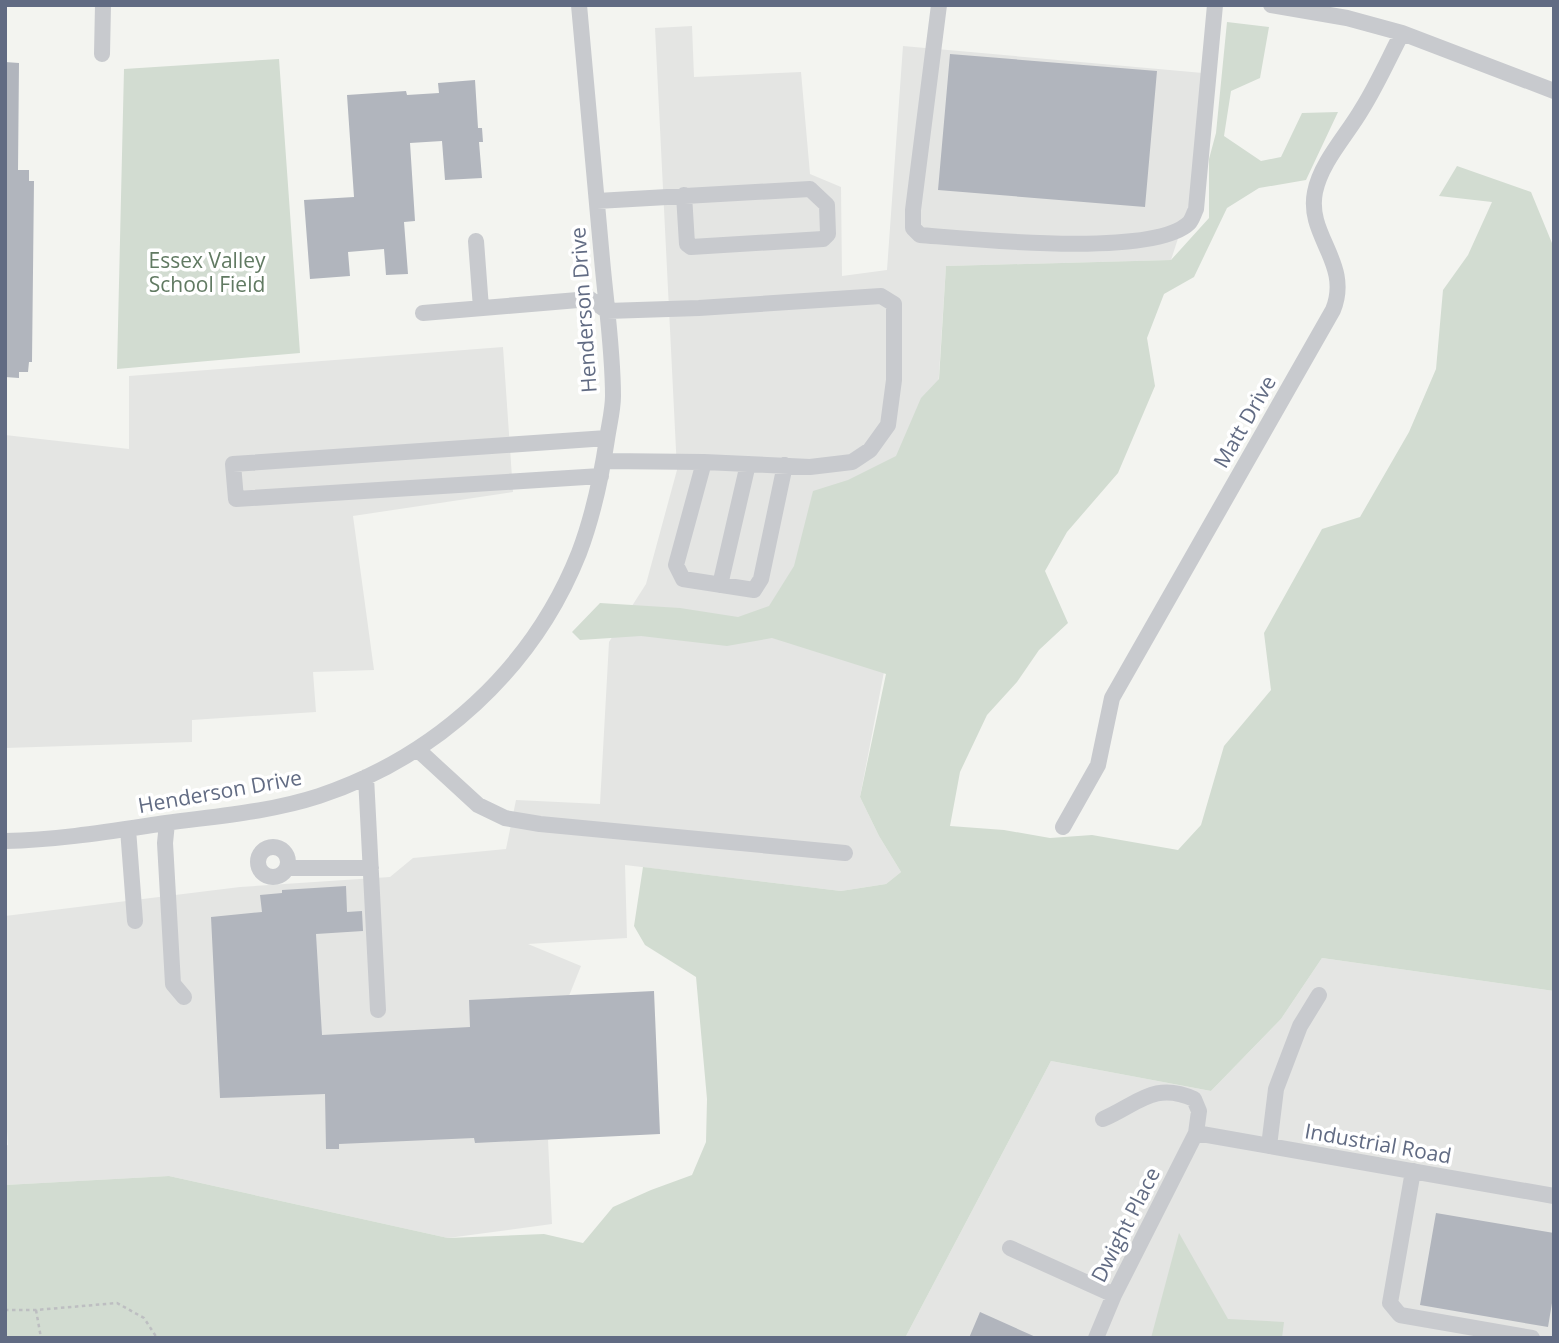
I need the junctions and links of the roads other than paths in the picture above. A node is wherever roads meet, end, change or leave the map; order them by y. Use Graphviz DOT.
graph roads {
  1 [pos="103,5"];
  2 [pos="579,5"];
  3 [pos="939,5"];
  4 [pos="1215,5"];
  5 [pos="1271,5"];
  6 [pos="1402,33"];
  7 [pos="102,54"];
  8 [pos="1554,91"];
  9 [pos="684,195"];
  10 [pos="597,201"];
  11 [pos="476,241"];
  12 [pos="481,308"];
  13 [pos="607,311"];
  14 [pos="424,313"];
  15 [pos="607,438"];
  16 [pos="704,462"];
  17 [pos="748,464"];
  18 [pos="785,465"];
  19 [pos="602,468"];
  20 [pos="720,585"];
  21 [pos="417,749"];
  22 [pos="366,777"];
  23 [pos="167,823"];
  24 [pos="1063,827"];
  25 [pos="128,829"];
  26 [pos="5,841"];
  27 [pos="845,853"];
  28 [pos="371,867"];
  29 [pos="287,868"];
  30 [pos="135,921"];
  31 [pos="1319,995"];
  32 [pos="184,997"];
  33 [pos="378,1010"];
  34 [pos="1103,1119"];
  35 [pos="1196,1133"];
  36 [pos="1269,1146"];
  37 [pos="1413,1171"];
  38 [pos="1554,1196"];
  39 [pos="1010,1248"];
  40 [pos="1114,1295"];
  41 [pos="1096,1338"];
  42 [pos="1532,1338"];
  1 -- 7 [label="street"];
  2 -- 10 [label="street, Henderson Drive"];
  3 -- 4 [label="street"];
  5 -- 6 [label="street"];
  6 -- 8 [label="street"];
  6 -- 24 [label="street, Matt Drive"];
  9 -- 9 [label="street"];
  9 -- 10 [label="street"];
  10 -- 13 [label="street, Henderson Drive"];
  11 -- 12 [label="street"];
  12 -- 13 [label="street"];
  12 -- 14 [label="street"];
  13 -- 15 [label="street, Henderson Drive"];
  13 -- 18 [label="street"];
  15 -- 19 [label="street, Henderson Drive"];
  15 -- 19 [label="street"];
  16 -- 17 [label="street"];
  16 -- 19 [label="street"];
  16 -- 20 [label="street"];
  17 -- 18 [label="street"];
  17 -- 20 [label="street"];
  18 -- 20 [label="street"];
  19 -- 21 [label="street, Henderson Drive"];
  21 -- 22 [label="street, Henderson Drive"];
  21 -- 27 [label="street"];
  22 -- 23 [label="street, Henderson Drive"];
  22 -- 28 [label="street"];
  23 -- 25 [label="street, Henderson Drive"];
  23 -- 32 [label="street"];
  25 -- 26 [label="street, Henderson Drive"];
  25 -- 30 [label="street"];
  28 -- 29 [label="street"];
  28 -- 33 [label="street"];
  31 -- 36 [label="street"];
  34 -- 35 [label="street"];
  35 -- 36 [label="street, Industrial Road"];
  35 -- 40 [label="street, Dwight Place"];
  36 -- 37 [label="street, Industrial Road"];
  37 -- 38 [label="street, Industrial Road"];
  37 -- 42 [label="street"];
  39 -- 40 [label="street"];
  40 -- 41 [label="street, Dwight Place"];
}
